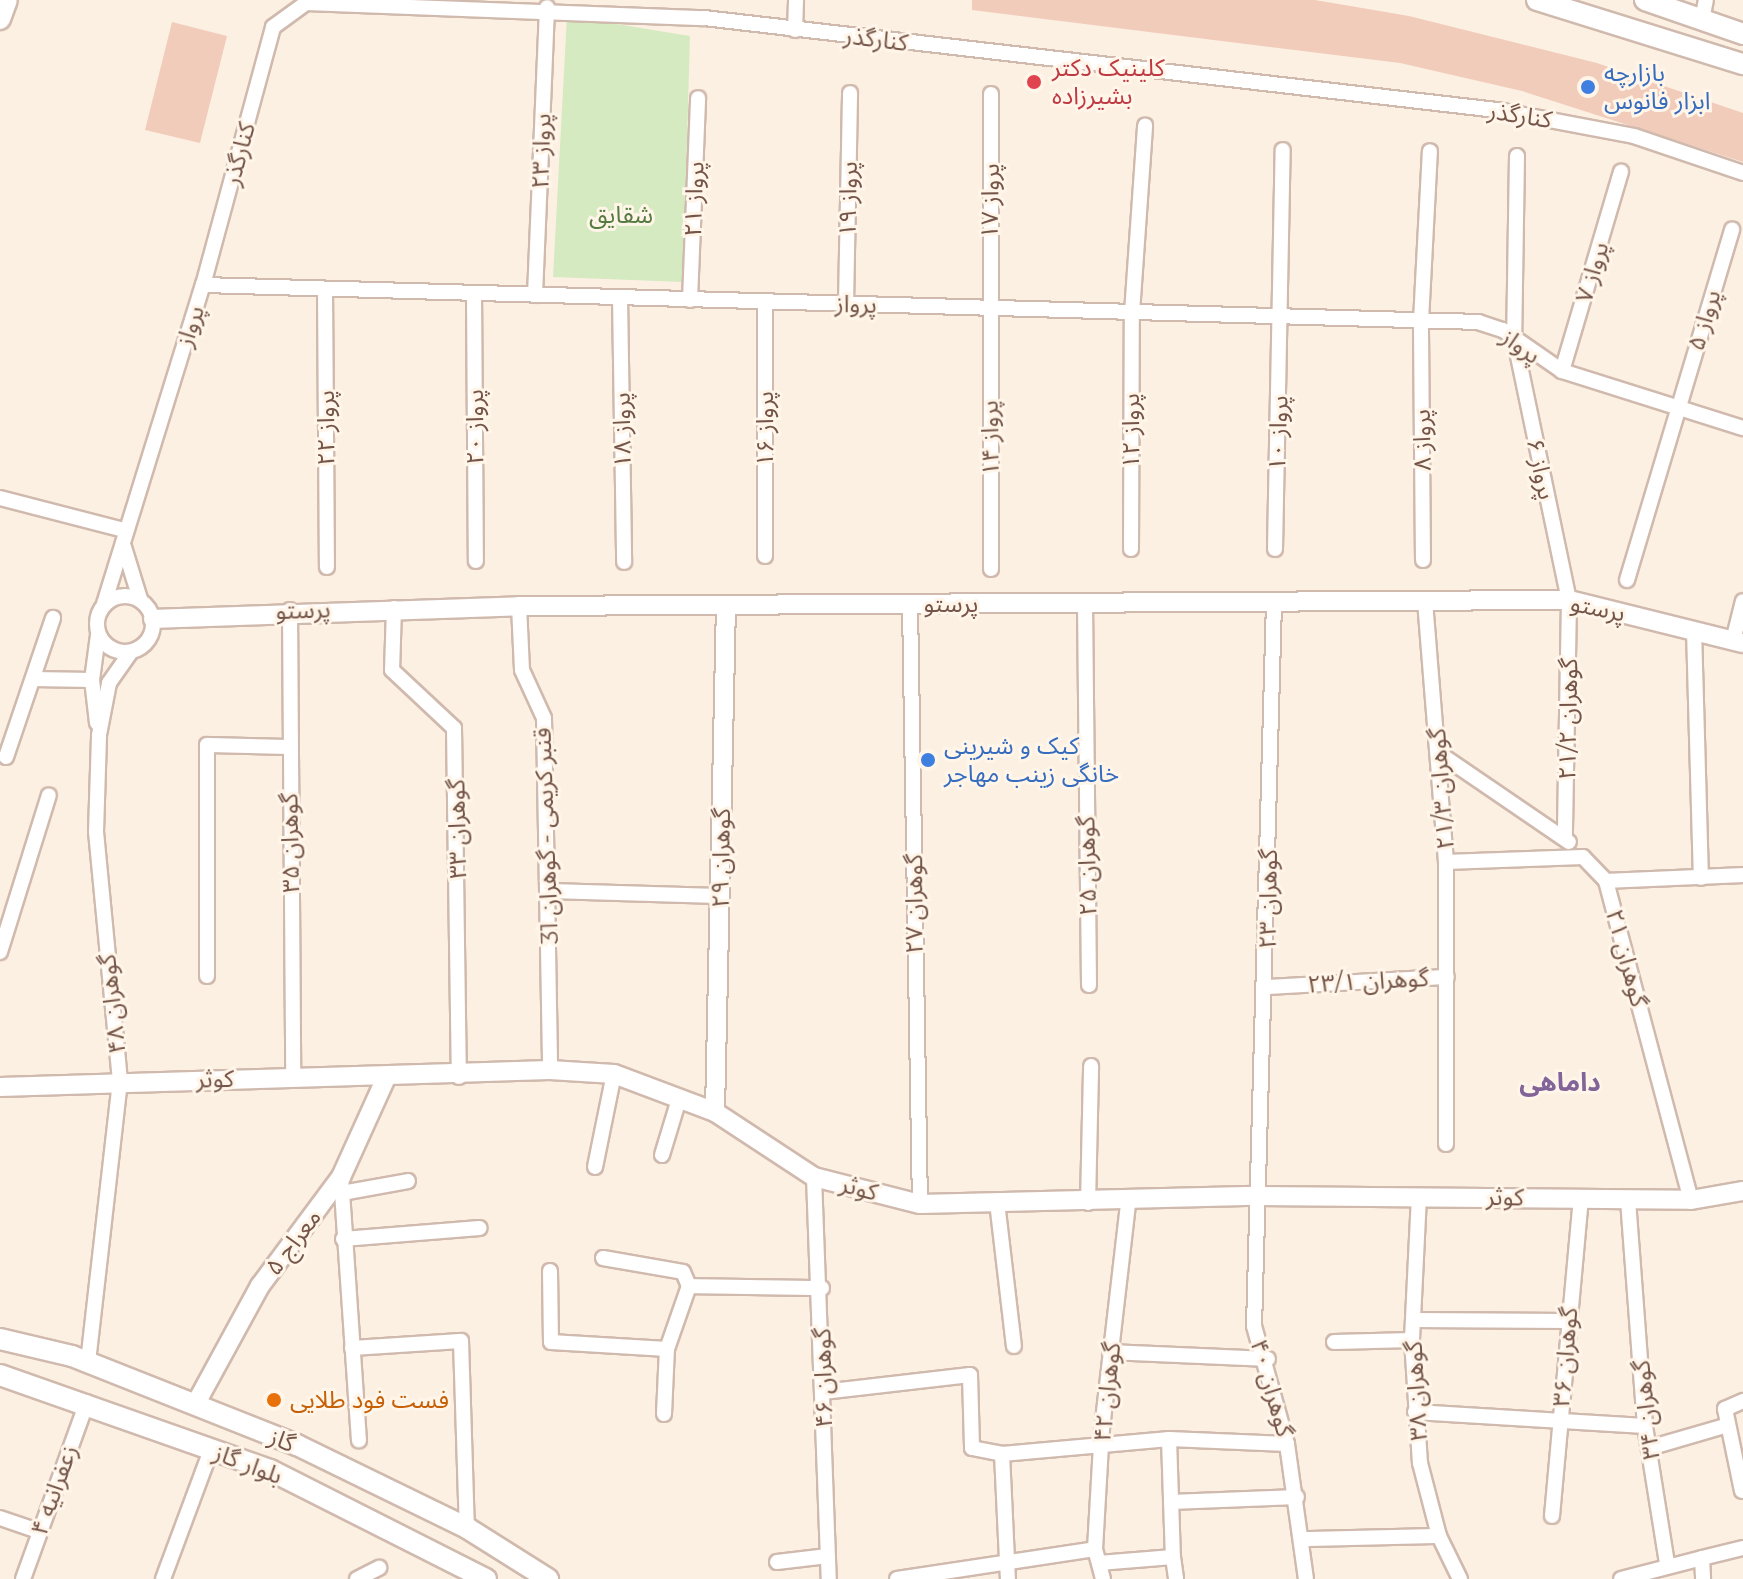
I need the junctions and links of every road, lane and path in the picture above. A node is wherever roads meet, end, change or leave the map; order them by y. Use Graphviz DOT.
graph roads {
  1 [pos="10,0"];
  2 [pos="796,0"];
  3 [pos="1537,0"];
  4 [pos="1645,0"];
  5 [pos="547,7"];
  6 [pos="1704,10"];
  7 [pos="0,18"];
  8 [pos="795,30"];
  9 [pos="1743,34"];
  10 [pos="1743,64"];
  11 [pos="850,93"];
  12 [pos="991,94"];
  13 [pos="698,98"];
  14 [pos="1145,125"];
  15 [pos="1283,150"];
  16 [pos="1430,151"];
  17 [pos="1517,156"];
  18 [pos="1621,172"];
  19 [pos="1743,173"];
  20 [pos="1732,229"];
  21 [pos="203,285"];
  22 [pos="325,289"];
  23 [pos="474,293"];
  24 [pos="535,295"];
  25 [pos="620,297"];
  26 [pos="690,300"];
  27 [pos="765,302"];
  28 [pos="846,304"];
  29 [pos="988,308"];
  30 [pos="1132,313"];
  31 [pos="1282,317"];
  32 [pos="1421,321"];
  33 [pos="1514,337"];
  34 [pos="1562,371"];
  35 [pos="1677,410"];
  36 [pos="1743,428"];
  37 [pos="0,498"];
  38 [pos="124,530"];
  39 [pos="1131,549"];
  40 [pos="1275,549"];
  41 [pos="765,556"];
  42 [pos="1423,560"];
  43 [pos="476,561"];
  44 [pos="624,562"];
  45 [pos="327,567"];
  46 [pos="991,569"];
  47 [pos="1627,580"];
  48 [pos="140,599"];
  49 [pos="1569,600"];
  50 [pos="1425,601"];
  51 [pos="1743,601"];
  52 [pos="1274,602"];
  53 [pos="1085,603"];
  54 [pos="104,604"];
  55 [pos="910,604"];
  56 [pos="726,605"];
  57 [pos="519,606"];
  58 [pos="394,608"];
  59 [pos="290,610"];
  60 [pos="53,618"];
  61 [pos="153,619"];
  62 [pos="1694,630"];
  63 [pos="98,635"];
  64 [pos="1738,642"];
  65 [pos="131,652"];
  66 [pos="33,679"];
  67 [pos="92,680"];
  68 [pos="99,735"];
  69 [pos="290,747"];
  70 [pos="1440,754"];
  71 [pos="6,757"];
  72 [pos="49,795"];
  73 [pos="1565,838"];
  74 [pos="1583,857"];
  75 [pos="1446,862"];
  76 [pos="1743,875"];
  77 [pos="1701,878"];
  78 [pos="1606,881"];
  79 [pos="549,891"];
  80 [pos="720,896"];
  81 [pos="5,921"];
  82 [pos="0,952"];
  83 [pos="207,976"];
  84 [pos="1447,977"];
  85 [pos="1089,985"];
  86 [pos="1266,987"];
  87 [pos="1091,1066"];
  88 [pos="550,1070"];
  89 [pos="614,1074"];
  90 [pos="293,1077"];
  91 [pos="459,1077"];
  92 [pos="386,1078"];
  93 [pos="120,1081"];
  94 [pos="0,1087"];
  95 [pos="679,1099"];
  96 [pos="715,1112"];
  97 [pos="1446,1144"];
  98 [pos="662,1155"];
  99 [pos="595,1167"];
  100 [pos="814,1177"];
  101 [pos="408,1181"];
  102 [pos="341,1185"];
  103 [pos="1743,1191"];
  104 [pos="1256,1196"];
  105 [pos="1419,1196"];
  106 [pos="1581,1199"];
  107 [pos="1628,1200"];
  108 [pos="1691,1200"];
  109 [pos="997,1202"];
  110 [pos="1088,1203"];
  111 [pos="920,1204"];
  112 [pos="1128,1204"];
  113 [pos="480,1228"];
  114 [pos="343,1239"];
  115 [pos="603,1258"];
  116 [pos="550,1271"];
  117 [pos="689,1286"];
  118 [pos="822,1288"];
  119 [pos="1413,1320"];
  120 [pos="1568,1321"];
  121 [pos="0,1339"];
  122 [pos="1412,1340"];
  123 [pos="1334,1342"];
  124 [pos="1014,1346"];
  125 [pos="352,1348"];
  126 [pos="667,1349"];
  127 [pos="1110,1352"];
  128 [pos="1268,1359"];
  129 [pos="88,1362"];
  130 [pos="0,1375"];
  131 [pos="823,1392"];
  132 [pos="1743,1401"];
  133 [pos="87,1402"];
  134 [pos="195,1405"];
  135 [pos="1415,1412"];
  136 [pos="664,1414"];
  137 [pos="1560,1421"];
  138 [pos="1728,1425"];
  139 [pos="1645,1426"];
  140 [pos="1169,1439"];
  141 [pos="359,1440"];
  142 [pos="1287,1444"];
  143 [pos="1649,1448"];
  144 [pos="211,1450"];
  145 [pos="1100,1451"];
  146 [pos="1002,1454"];
  147 [pos="1742,1491"];
  148 [pos="1297,1497"];
  149 [pos="1171,1502"];
  150 [pos="1552,1516"];
  151 [pos="0,1518"];
  152 [pos="467,1528"];
  153 [pos="38,1531"];
  154 [pos="1439,1536"];
  155 [pos="1306,1539"];
  156 [pos="1743,1548"];
  157 [pos="828,1556"];
  158 [pos="1097,1556"];
  159 [pos="1173,1557"];
  160 [pos="1702,1558"];
  161 [pos="1003,1561"];
  162 [pos="777,1562"];
  163 [pos="1667,1563"];
  164 [pos="379,1568"];
  165 [pos="913,1576"];
  166 [pos="23,1579"];
  167 [pos="163,1579"];
  168 [pos="357,1579"];
  169 [pos="486,1579"];
  170 [pos="548,1579"];
  171 [pos="829,1579"];
  172 [pos="897,1579"];
  173 [pos="1008,1579"];
  174 [pos="1103,1579"];
  175 [pos="1176,1579"];
  176 [pos="1306,1579"];
  177 [pos="1460,1579"];
  178 [pos="1621,1579"];
  179 [pos="1703,1579"];
  1 -- 7 [label="main road"];
  2 -- 8 [label="street"];
  3 -- 10 [label="main road"];
  4 -- 6 [label="main road"];
  5 -- 8 [label="street, کنارگذر"];
  5 -- 21 [label="street, کنارگذر"];
  5 -- 24 [label="street, پرواز ۲۳"];
  6 -- 9 [label="main road"];
  8 -- 19 [label="street, کنارگذر"];
  11 -- 28 [label="street, پرواز ۱۹"];
  12 -- 29 [label="street, پرواز ۱۷"];
  13 -- 26 [label="street, پرواز ۲۱"];
  14 -- 30 [label="street, پرواز ۱۲"];
  15 -- 31 [label="street, پرواز ۱۰"];
  16 -- 32 [label="street, پرواز ۸"];
  17 -- 33 [label="street, پرواز ۶"];
  18 -- 34 [label="street, پرواز ۷"];
  20 -- 35 [label="street, پرواز ۵"];
  21 -- 22 [label="street, پرواز"];
  21 -- 38 [label="street, پرواز"];
  22 -- 23 [label="street, پرواز"];
  22 -- 45 [label="street, پرواز ۲۲"];
  23 -- 24 [label="street, پرواز"];
  23 -- 43 [label="street, پرواز ۲۰"];
  24 -- 25 [label="street, پرواز"];
  25 -- 26 [label="street, پرواز"];
  25 -- 44 [label="street, پرواز ۱۸"];
  26 -- 27 [label="street, پرواز"];
  27 -- 28 [label="street, پرواز"];
  27 -- 41 [label="street, پرواز ۱۶"];
  28 -- 29 [label="street, پرواز"];
  29 -- 30 [label="street, پرواز"];
  29 -- 46 [label="street, پرواز ۱۴"];
  30 -- 31 [label="street, پرواز"];
  30 -- 39 [label="street, پرواز ۱۲"];
  31 -- 32 [label="street, پرواز"];
  31 -- 40 [label="street, پرواز ۱۰"];
  32 -- 33 [label="street, پرواز"];
  32 -- 42 [label="street, پرواز ۸"];
  33 -- 34 [label="street, پرواز"];
  33 -- 49 [label="street, پرواز ۶"];
  34 -- 35 [label="street, پرواز"];
  35 -- 36 [label="street, پرواز"];
  35 -- 47 [label="street, پرواز ۵"];
  37 -- 38 [label="street"];
  38 -- 48 [label="street"];
  38 -- 54 [label="street, پرواز"];
  48 -- 54 [label="street"];
  48 -- 61 [label="street"];
  49 -- 50 [label="street, پرستو"];
  49 -- 62 [label="street, پرستو"];
  49 -- 73 [label="street, گوهران ۲۱/۲"];
  50 -- 52 [label="street, پرستو"];
  50 -- 70 [label="street, گوهران ۲۱/۳"];
  51 -- 64 [label="street"];
  52 -- 53 [label="street, پرستو"];
  52 -- 86 [label="street, گوهران ۲۳"];
  53 -- 55 [label="street, پرستو"];
  53 -- 85 [label="street, گوهران ۲۵"];
  54 -- 63 [label="street"];
  55 -- 56 [label="street, پرستو"];
  55 -- 111 [label="street, گوهران ۲۷"];
  56 -- 57 [label="street, پرستو"];
  56 -- 80 [label="street, گوهران ۲۹"];
  57 -- 58 [label="street, پرستو"];
  57 -- 79 [label="street, قنبر کریمی - گوهران 31"];
  58 -- 59 [label="street, پرستو"];
  58 -- 91 [label="street, گوهران ۳۳"];
  59 -- 61 [label="street, پرستو"];
  59 -- 69 [label="street, گوهران ۳۵"];
  60 -- 66 [label="street"];
  61 -- 65 [label="street"];
  62 -- 64 [label="street, پرستو"];
  62 -- 77 [label="street"];
  63 -- 65 [label="street"];
  63 -- 67 [label="street"];
  65 -- 68 [label="street, گوهران ۴۸"];
  66 -- 67 [label="street"];
  66 -- 71 [label="street"];
  67 -- 68 [label="street"];
  68 -- 93 [label="street, گوهران ۴۸"];
  69 -- 83 [label="street"];
  69 -- 90 [label="street, گوهران ۳۵"];
  70 -- 73 [label="street, گوهران ۲۱"];
  70 -- 75 [label="street, گوهران ۲۱/۳"];
  72 -- 81 [label="street"];
  73 -- 74 [label="street, گوهران ۲۱"];
  74 -- 75 [label="street"];
  74 -- 78 [label="street, گوهران ۲۱"];
  75 -- 84 [label="street, گوهران ۲۱/۳"];
  76 -- 77 [label="street"];
  77 -- 78 [label="street"];
  78 -- 108 [label="street, گوهران ۲۱"];
  79 -- 80 [label="street"];
  79 -- 88 [label="street, قنبر کریمی - گوهران 31"];
  80 -- 96 [label="street, گوهران ۲۹"];
  81 -- 82 [label="street"];
  84 -- 86 [label="street, گوهران ۲۳/۱"];
  84 -- 97 [label="street, گوهران ۲۳/۱"];
  86 -- 104 [label="street, گوهران ۲۳"];
  87 -- 110 [label="street"];
  88 -- 89 [label="street, کوثر"];
  88 -- 91 [label="street, کوثر"];
  89 -- 95 [label="street, کوثر"];
  89 -- 99 [label="street"];
  90 -- 92 [label="street, کوثر"];
  90 -- 93 [label="street, کوثر"];
  91 -- 92 [label="street, کوثر"];
  92 -- 102 [label="street, معراج ۵"];
  93 -- 94 [label="street, کوثر"];
  93 -- 129 [label="street, گوهران ۴۸"];
  95 -- 96 [label="street, کوثر"];
  95 -- 98 [label="street"];
  96 -- 100 [label="street, کوثر"];
  100 -- 111 [label="street, کوثر"];
  100 -- 118 [label="street, گوهران ۴۶"];
  101 -- 102 [label="street"];
  102 -- 114 [label="street"];
  102 -- 134 [label="street, معراج ۵"];
  103 -- 108 [label="street, کوثر"];
  104 -- 105 [label="street, کوثر"];
  104 -- 112 [label="street, کوثر"];
  104 -- 128 [label="street, گوهران ۴۰"];
  105 -- 106 [label="street, کوثر"];
  105 -- 119 [label="street, گوهران ۳۸"];
  106 -- 107 [label="street, کوثر"];
  106 -- 120 [label="street, گوهران ۳۶"];
  107 -- 108 [label="street, کوثر"];
  107 -- 139 [label="street, گوهران ۳۴"];
  109 -- 110 [label="street, کوثر"];
  109 -- 111 [label="street, کوثر"];
  109 -- 124 [label="street"];
  110 -- 112 [label="street, کوثر"];
  112 -- 127 [label="street, گوهران ۴۲"];
  113 -- 114 [label="street"];
  114 -- 125 [label="street"];
  115 -- 117 [label="street"];
  116 -- 126 [label="street"];
  117 -- 118 [label="street"];
  117 -- 126 [label="street"];
  118 -- 131 [label="street, گوهران ۴۶"];
  119 -- 120 [label="street"];
  119 -- 122 [label="street, گوهران ۳۸"];
  120 -- 137 [label="street, گوهران ۳۶"];
  121 -- 129 [label="main road, گاز"];
  122 -- 123 [label="street"];
  122 -- 135 [label="street, گوهران ۳۸"];
  125 -- 141 [label="street"];
  125 -- 152 [label="street"];
  126 -- 136 [label="street"];
  127 -- 128 [label="street"];
  127 -- 145 [label="street, گوهران ۴۲"];
  128 -- 142 [label="street, گوهران ۴۰"];
  129 -- 134 [label="main road, گاز"];
  130 -- 133 [label="main road, بلوار گاز"];
  131 -- 146 [label="street"];
  131 -- 157 [label="street, گوهران ۴۶"];
  132 -- 138 [label="street"];
  133 -- 144 [label="main road, بلوار گاز"];
  133 -- 153 [label="street, زعفرانیه ۴"];
  134 -- 152 [label="main road, گاز"];
  135 -- 137 [label="street"];
  135 -- 154 [label="street, گوهران ۳۸"];
  137 -- 139 [label="street"];
  137 -- 150 [label="street, گوهران ۳۶"];
  138 -- 143 [label="street"];
  138 -- 147 [label="street"];
  139 -- 143 [label="street, گوهران ۳۴"];
  140 -- 142 [label="street"];
  140 -- 145 [label="street"];
  140 -- 149 [label="street"];
  142 -- 148 [label="street, گوهران ۴۰"];
  143 -- 163 [label="street, گوهران ۳۴"];
  144 -- 167 [label="street"];
  144 -- 169 [label="main road, بلوار گاز"];
  145 -- 146 [label="street"];
  145 -- 158 [label="street, گوهران ۴۲"];
  146 -- 161 [label="street"];
  148 -- 149 [label="street"];
  148 -- 155 [label="street, گوهران ۴۰"];
  149 -- 159 [label="street"];
  151 -- 153 [label="street"];
  152 -- 170 [label="main road, گاز"];
  153 -- 166 [label="street, زعفرانیه ۴"];
  154 -- 155 [label="street"];
  154 -- 177 [label="street, گوهران ۳۸"];
  155 -- 176 [label="street, گوهران ۴۰"];
  156 -- 160 [label="street"];
  157 -- 162 [label="street"];
  157 -- 171 [label="street, گوهران ۴۶"];
  158 -- 159 [label="street"];
  158 -- 161 [label="street"];
  158 -- 174 [label="street, گوهران ۴۲"];
  159 -- 175 [label="street"];
  160 -- 163 [label="street"];
  160 -- 179 [label="street"];
  161 -- 165 [label="street"];
  161 -- 173 [label="street"];
  163 -- 178 [label="street"];
  164 -- 168 [label="street"];
  165 -- 172 [label="street"];
}
